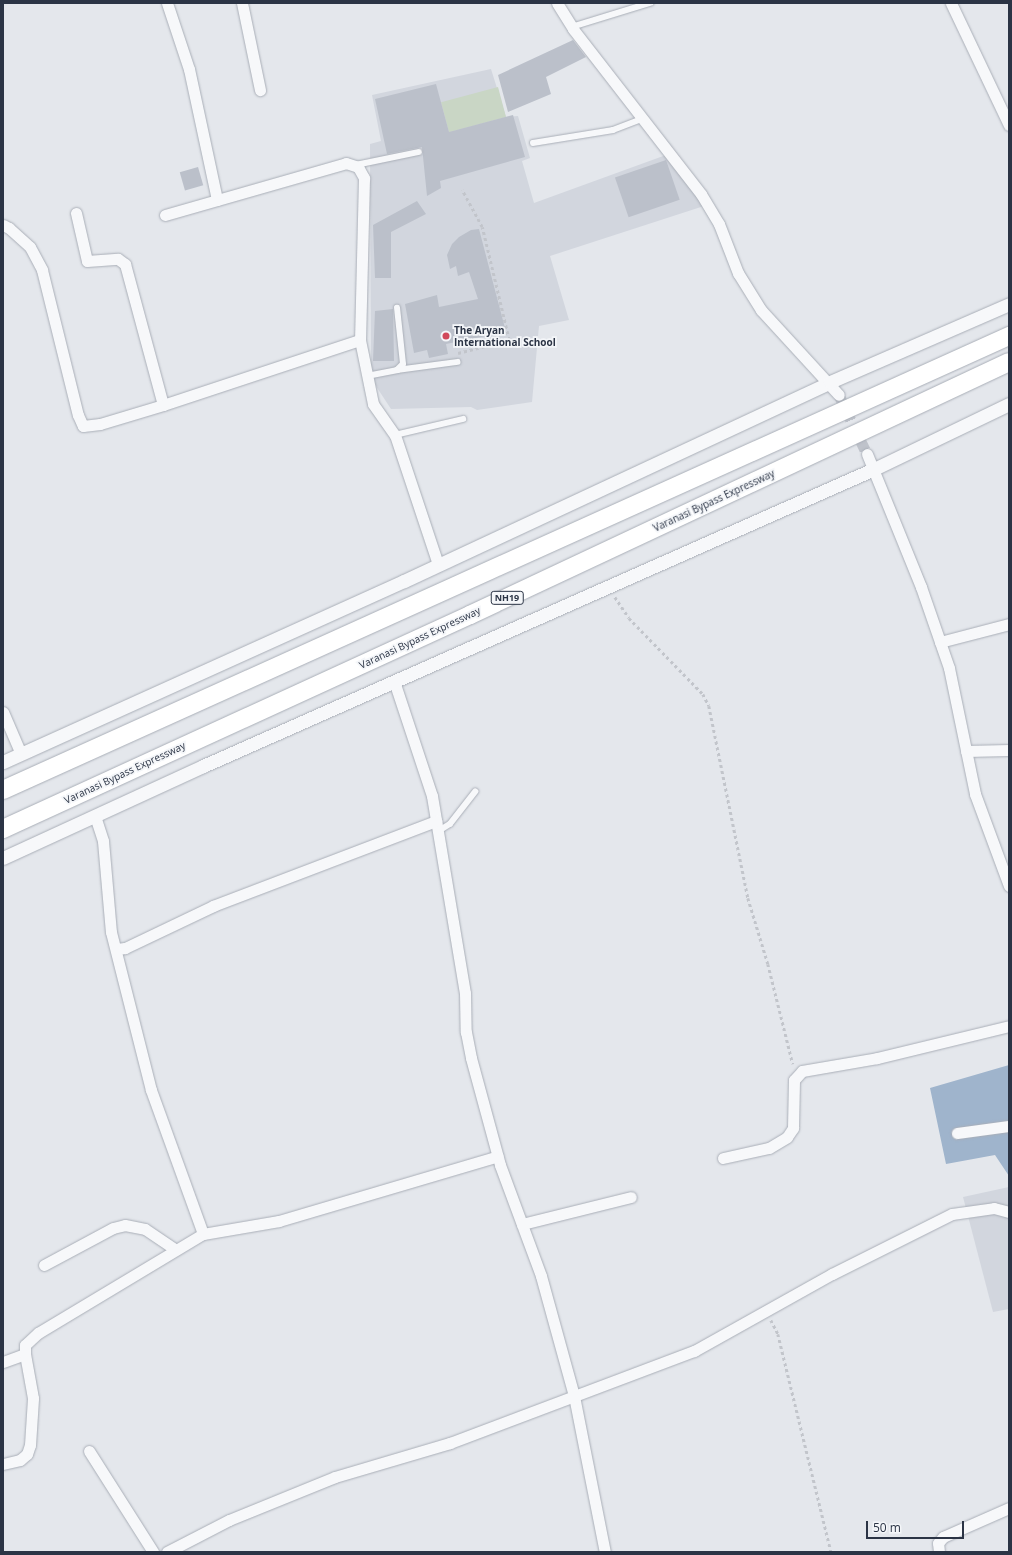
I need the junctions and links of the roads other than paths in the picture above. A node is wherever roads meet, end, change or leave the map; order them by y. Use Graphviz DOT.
graph roads {
  1 [pos="167,3"];
  2 [pos="242,3"];
  3 [pos="557,3"];
  4 [pos="650,3"];
  5 [pos="951,3"];
  6 [pos="572,27"];
  7 [pos="260,90"];
  8 [pos="644,118"];
  9 [pos="1009,125"];
  10 [pos="533,143"];
  11 [pos="418,152"];
  12 [pos="355,165"];
  13 [pos="217,200"];
  14 [pos="76,213"];
  15 [pos="165,215"];
  16 [pos="3,225"];
  17 [pos="1009,304"];
  18 [pos="397,308"];
  19 [pos="1009,336"];
  20 [pos="360,340"];
  21 [pos="457,362"];
  22 [pos="1009,362"];
  23 [pos="397,370"];
  24 [pos="367,376"];
  25 [pos="830,382"];
  26 [pos="839,395"];
  27 [pos="1009,404"];
  28 [pos="163,405"];
  29 [pos="463,419"];
  30 [pos="395,435"];
  31 [pos="867,454"];
  32 [pos="874,470"];
  33 [pos="438,564"];
  34 [pos="1009,624"];
  35 [pos="940,642"];
  36 [pos="394,681"];
  37 [pos="3,712"];
  38 [pos="1009,750"];
  39 [pos="966,752"];
  40 [pos="21,754"];
  41 [pos="3,762"];
  42 [pos="3,790"];
  43 [pos="475,792"];
  44 [pos="95,816"];
  45 [pos="436,826"];
  46 [pos="3,829"];
  47 [pos="3,858"];
  48 [pos="1009,886"];
  49 [pos="116,949"];
  50 [pos="1009,1026"];
  51 [pos="1009,1126"];
  52 [pos="957,1133"];
  53 [pos="498,1156"];
  54 [pos="723,1158"];
  55 [pos="631,1197"];
  56 [pos="1009,1212"];
  57 [pos="522,1224"];
  58 [pos="203,1234"];
  59 [pos="176,1250"];
  60 [pos="44,1265"];
  61 [pos="25,1354"];
  62 [pos="3,1362"];
  63 [pos="574,1396"];
  64 [pos="89,1451"];
  65 [pos="3,1464"];
  66 [pos="1009,1508"];
  67 [pos="153,1552"];
  68 [pos="167,1552"];
  69 [pos="606,1552"];
  70 [pos="939,1552"];
  1 -- 13 [label="street"];
  2 -- 7 [label="street"];
  3 -- 6 [label="street"];
  4 -- 6 [label="lane"];
  5 -- 9 [label="street"];
  6 -- 8 [label="street"];
  8 -- 10 [label="lane"];
  8 -- 25 [label="street"];
  11 -- 12 [label="lane"];
  12 -- 13 [label="street"];
  12 -- 20 [label="street"];
  13 -- 15 [label="street"];
  14 -- 28 [label="street"];
  16 -- 28 [label="street"];
  17 -- 25 [label="street"];
  18 -- 23 [label="lane"];
  19 -- 42 [label="highway"];
  20 -- 24 [label="street"];
  20 -- 28 [label="street"];
  21 -- 23 [label="lane"];
  22 -- 46 [label="highway, Varanasi Bypass Expressway / NH19"];
  23 -- 24 [label="lane"];
  24 -- 30 [label="street"];
  25 -- 26 [label="street"];
  25 -- 33 [label="street"];
  27 -- 32 [label="street"];
  29 -- 30 [label="lane"];
  30 -- 33 [label="street"];
  31 -- 32 [label="street"];
  32 -- 35 [label="street"];
  32 -- 36 [label="street"];
  33 -- 40 [label="street"];
  34 -- 35 [label="street"];
  35 -- 39 [label="street"];
  36 -- 44 [label="street"];
  36 -- 45 [label="street"];
  37 -- 40 [label="street"];
  38 -- 39 [label="street"];
  39 -- 48 [label="street"];
  40 -- 41 [label="street"];
  43 -- 45 [label="lane"];
  44 -- 47 [label="street"];
  44 -- 49 [label="street"];
  45 -- 49 [label="street"];
  45 -- 53 [label="street"];
  49 -- 58 [label="street"];
  50 -- 54 [label="street"];
  51 -- 52 [label="street"];
  53 -- 57 [label="street"];
  53 -- 58 [label="street"];
  55 -- 57 [label="street"];
  56 -- 63 [label="street"];
  57 -- 63 [label="street"];
  58 -- 59 [label="street"];
  59 -- 60 [label="street"];
  59 -- 61 [label="street"];
  61 -- 62 [label="street"];
  61 -- 65 [label="street"];
  63 -- 68 [label="street"];
  63 -- 69 [label="street"];
  64 -- 67 [label="street"];
  66 -- 70 [label="street"];
}
